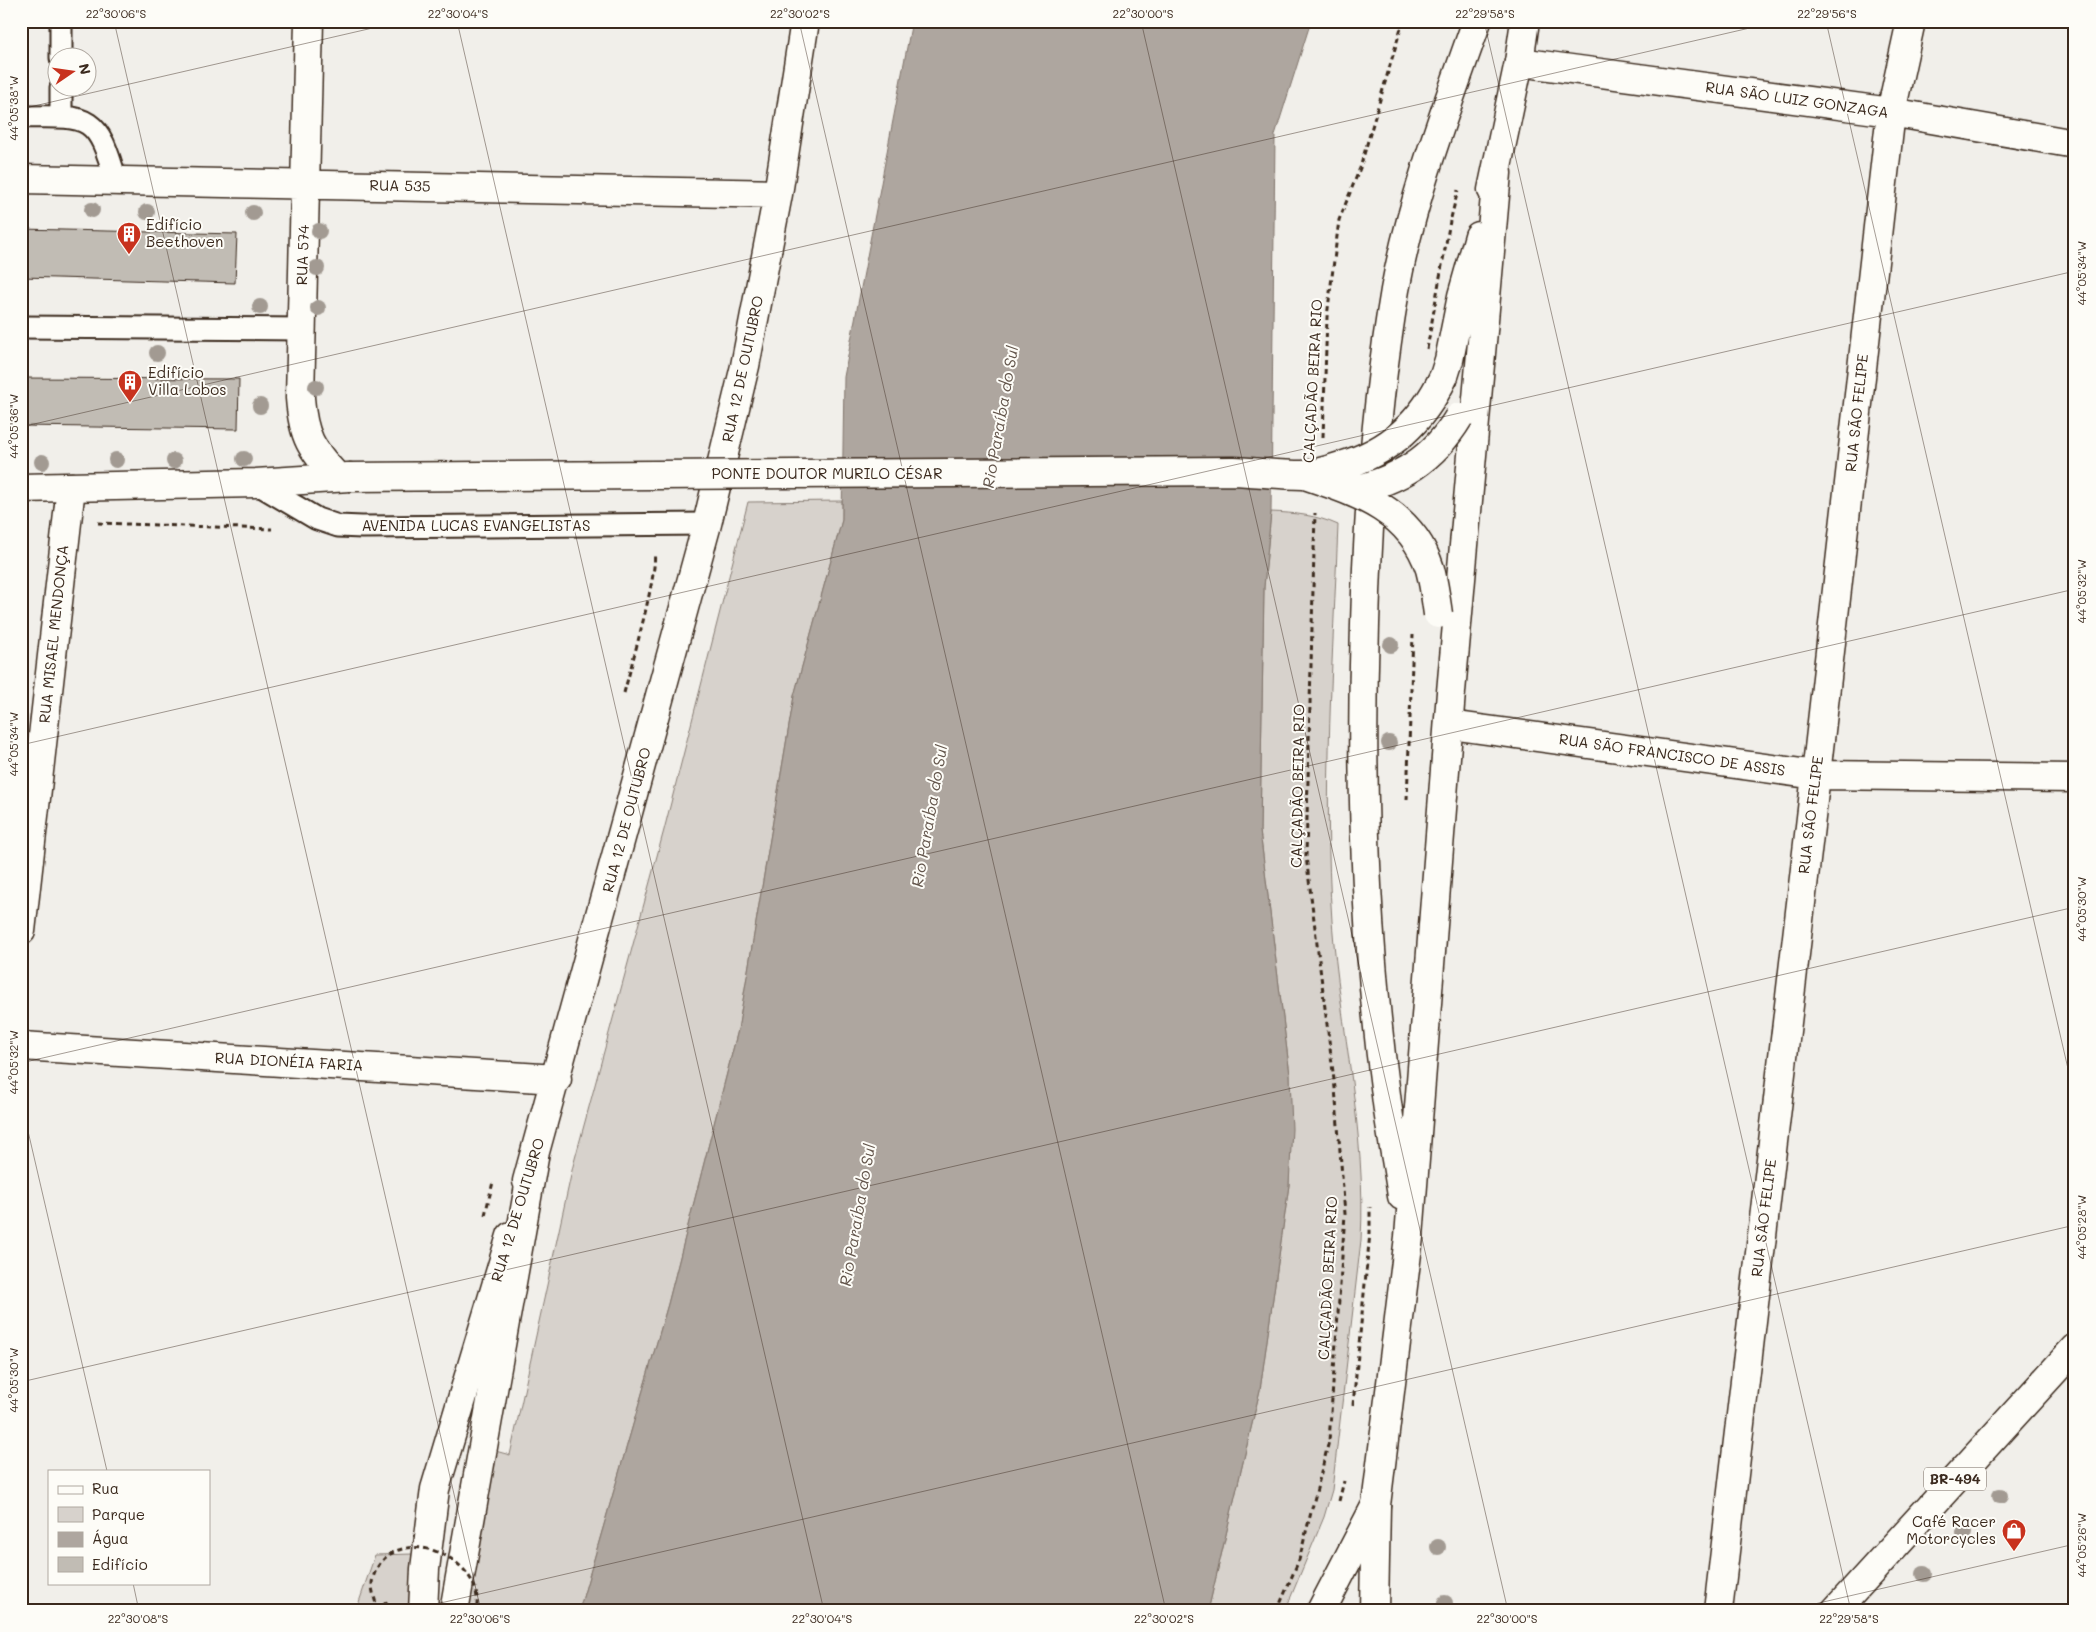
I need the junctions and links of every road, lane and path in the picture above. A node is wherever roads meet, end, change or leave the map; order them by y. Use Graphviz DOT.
graph roads {
  1 [pos="61,21"];
  2 [pos="309,21"];
  3 [pos="806,21"];
  4 [pos="1403,21"];
  5 [pos="1477,21"];
  6 [pos="1525,21"];
  7 [pos="1911,21"];
  8 [pos="61,48"];
  9 [pos="1519,62"];
  10 [pos="61,98"];
  11 [pos="1890,112"];
  12 [pos="62,116"];
  13 [pos="21,117"];
  14 [pos="2075,144"];
  15 [pos="1497,173"];
  16 [pos="21,179"];
  17 [pos="116,181"];
  18 [pos="304,184"];
  19 [pos="778,194"];
  20 [pos="1450,221"];
  21 [pos="21,327"];
  22 [pos="300,329"];
  23 [pos="1425,355"];
  24 [pos="1481,365"];
  25 [pos="1323,439"];
  26 [pos="1305,475"];
  27 [pos="343,477"];
  28 [pos="256,483"];
  29 [pos="71,487"];
  30 [pos="21,488"];
  31 [pos="1351,491"];
  32 [pos="1316,504"];
  33 [pos="66,522"];
  34 [pos="707,524"];
  35 [pos="274,529"];
  36 [pos="653,550"];
  37 [pos="1413,633"];
  38 [pos="1451,692"];
  39 [pos="622,702"];
  40 [pos="1450,725"];
  41 [pos="1816,775"];
  42 [pos="2075,778"];
  43 [pos="1407,800"];
  44 [pos="21,931"];
  45 [pos="21,1046"];
  46 [pos="557,1079"];
  47 [pos="534,1158"];
  48 [pos="1409,1237"];
  49 [pos="2075,1348"];
  50 [pos="1376,1505"];
  51 [pos="378,1611"];
  52 [pos="423,1611"];
  53 [pos="454,1611"];
  54 [pos="476,1611"];
  55 [pos="1277,1611"];
  56 [pos="1321,1611"];
  57 [pos="1374,1611"];
  58 [pos="1718,1611"];
  59 [pos="1835,1611"];
  1 -- 8 [label="lane"];
  2 -- 18 [label="street, RUA 574"];
  3 -- 19 [label="street, RUA 12 DE OUTUBRO"];
  4 -- 25 [label="path, CALÇADÃO BEIRA RIO"];
  5 -- 48 [label="street"];
  6 -- 9 [label="street"];
  7 -- 11 [label="street, RUA SÃO FELIPE"];
  9 -- 11 [label="street, RUA SÃO LUIZ GONZAGA"];
  9 -- 15 [label="street"];
  10 -- 12 [label="lane"];
  11 -- 14 [label="street, RUA SÃO LUIZ GONZAGA"];
  11 -- 41 [label="street, RUA SÃO FELIPE"];
  12 -- 13 [label="lane"];
  12 -- 17 [label="lane"];
  15 -- 24 [label="street"];
  15 -- 26 [label="street, bridge"];
  16 -- 17 [label="street, RUA 535"];
  17 -- 18 [label="street, RUA 535"];
  18 -- 19 [label="street, RUA 535"];
  18 -- 22 [label="street, RUA 574"];
  19 -- 34 [label="street, RUA 12 DE OUTUBRO"];
  20 -- 23 [label="path, bridge"];
  21 -- 22 [label="lane"];
  22 -- 27 [label="street, RUA 574"];
  24 -- 31 [label="street, bridge"];
  24 -- 38 [label="street"];
  26 -- 27 [label="street, PONTE DOUTOR MURILO CÉSAR, bridge"];
  26 -- 31 [label="street, bridge"];
  27 -- 28 [label="street, PONTE DOUTOR MURILO CÉSAR"];
  28 -- 29 [label="street, PONTE DOUTOR MURILO CÉSAR"];
  28 -- 34 [label="lane, AVENIDA LUCAS EVANGELISTAS"];
  29 -- 30 [label="street, PONTE DOUTOR MURILO CÉSAR"];
  29 -- 33 [label="street, RUA MISAEL MENDONÇA"];
  31 -- 38 [label="street, bridge"];
  32 -- 55 [label="path, CALÇADÃO BEIRA RIO"];
  33 -- 35 [label="path"];
  33 -- 44 [label="street, RUA MISAEL MENDONÇA"];
  34 -- 46 [label="street, RUA 12 DE OUTUBRO"];
  36 -- 39 [label="path"];
  37 -- 43 [label="path, bridge"];
  38 -- 40 [label="street"];
  40 -- 41 [label="street, RUA SÃO FRANCISCO DE ASSIS"];
  40 -- 48 [label="street"];
  41 -- 42 [label="street, RUA SÃO FRANCISCO DE ASSIS"];
  41 -- 58 [label="street, RUA SÃO FELIPE"];
  45 -- 46 [label="street, RUA DIONÉIA FARIA"];
  46 -- 47 [label="street, RUA 12 DE OUTUBRO"];
  47 -- 52 [label="street, RUA 12 DE OUTUBRO"];
  47 -- 53 [label="street"];
  48 -- 50 [label="street"];
  49 -- 59 [label="street, BR-494"];
  50 -- 56 [label="street"];
  50 -- 57 [label="street"];
  51 -- 54 [label="path, bridge"];
}
